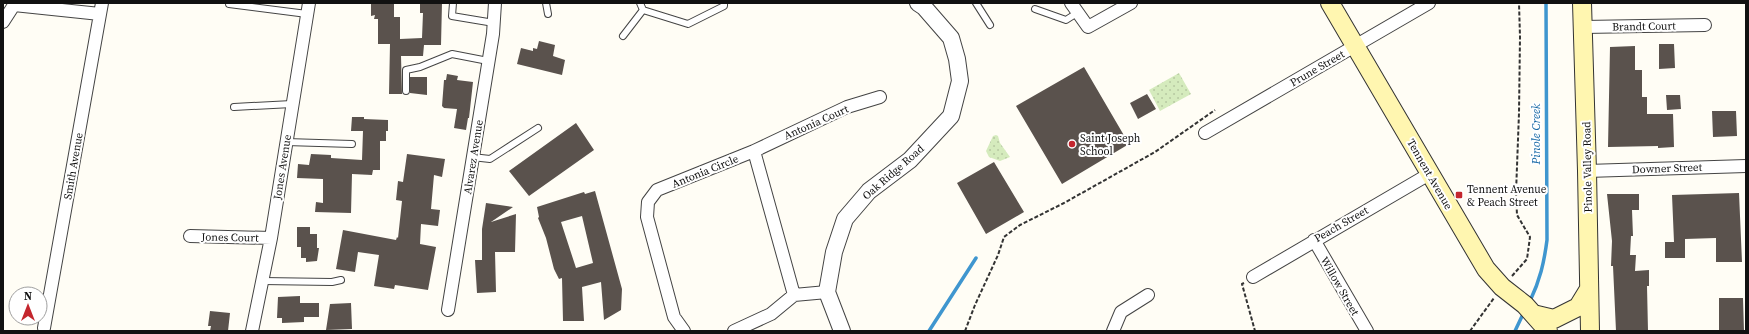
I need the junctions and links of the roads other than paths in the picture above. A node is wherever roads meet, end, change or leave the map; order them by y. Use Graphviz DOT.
graph roads {
  1 [pos="229,3"];
  2 [pos="453,3"];
  3 [pos="495,3"];
  4 [pos="546,3"];
  5 [pos="640,3"];
  6 [pos="724,3"];
  7 [pos="976,3"];
  8 [pos="1131,3"];
  9 [pos="1330,3"];
  10 [pos="1429,3"];
  11 [pos="1582,3"];
  12 [pos="923,4"];
  13 [pos="1074,8"];
  14 [pos="101,9"];
  15 [pos="308,9"];
  16 [pos="1035,9"];
  17 [pos="644,10"];
  18 [pos="548,14"];
  19 [pos="3,22"];
  20 [pos="494,23"];
  21 [pos="1705,24"];
  22 [pos="990,25"];
  23 [pos="1583,27"];
  24 [pos="623,36"];
  25 [pos="1355,46"];
  26 [pos="488,61"];
  27 [pos="406,91"];
  28 [pos="880,98"];
  29 [pos="292,104"];
  30 [pos="234,107"];
  31 [pos="538,128"];
  32 [pos="1205,133"];
  33 [pos="286,142"];
  34 [pos="352,144"];
  35 [pos="754,151"];
  36 [pos="472,157"];
  37 [pos="1746,166"];
  38 [pos="1587,171"];
  39 [pos="1431,173"];
  40 [pos="190,236"];
  41 [pos="271,238"];
  42 [pos="1314,240"];
  43 [pos="1253,276"];
  44 [pos="341,280"];
  45 [pos="262,281"];
  46 [pos="1590,289"];
  47 [pos="827,292"];
  48 [pos="794,294"];
  49 [pos="1148,295"];
  50 [pos="448,310"];
  51 [pos="1533,314"];
  52 [pos="44,328"];
  53 [pos="252,331"];
  54 [pos="684,331"];
  55 [pos="734,331"];
  56 [pos="842,331"];
  57 [pos="1112,331"];
  58 [pos="1367,331"];
  59 [pos="1548,331"];
  60 [pos="1590,331"];
  1 -- 15 [label="lane"];
  2 -- 20 [label="lane"];
  3 -- 20 [label="street, Alvarez Avenue"];
  4 -- 18 [label="lane"];
  5 -- 17 [label="lane"];
  6 -- 17 [label="lane"];
  7 -- 22 [label="lane"];
  8 -- 13 [label="street"];
  9 -- 25 [label="main road, Tennent Avenue"];
  10 -- 25 [label="street, Prune Street"];
  11 -- 23 [label="main road, Pinole Valley Road"];
  12 -- 47 [label="street, Oak Ridge Road"];
  13 -- 16 [label="lane"];
  14 -- 19 [label="street"];
  14 -- 52 [label="street, Smith Avenue"];
  15 -- 29 [label="street, Jones Avenue"];
  17 -- 24 [label="lane"];
  20 -- 26 [label="street, Alvarez Avenue"];
  21 -- 23 [label="street, Brandt Court"];
  23 -- 38 [label="main road, Pinole Valley Road"];
  25 -- 32 [label="street, Prune Street"];
  25 -- 39 [label="main road, Tennent Avenue"];
  26 -- 27 [label="lane"];
  26 -- 36 [label="street, Alvarez Avenue"];
  28 -- 35 [label="street, Antonia Court"];
  29 -- 30 [label="lane"];
  29 -- 33 [label="street, Jones Avenue"];
  31 -- 36 [label="lane"];
  33 -- 34 [label="lane"];
  33 -- 41 [label="street, Jones Avenue"];
  35 -- 48 [label="street"];
  35 -- 54 [label="street, Antonia Circle"];
  36 -- 50 [label="street, Alvarez Avenue"];
  37 -- 38 [label="street, Downer Street"];
  38 -- 46 [label="main road, Pinole Valley Road"];
  39 -- 42 [label="street, Peach Street"];
  39 -- 51 [label="main road, Tennent Avenue"];
  40 -- 41 [label="street, Jones Court"];
  41 -- 45 [label="street, Jones Avenue"];
  42 -- 43 [label="street, Peach Street"];
  42 -- 58 [label="street, Willow Street"];
  44 -- 45 [label="lane"];
  45 -- 53 [label="street, Jones Avenue"];
  46 -- 51 [label="main road"];
  46 -- 60 [label="main road, Pinole Valley Road"];
  47 -- 48 [label="street"];
  47 -- 56 [label="street"];
  48 -- 55 [label="street"];
  49 -- 57 [label="street"];
  51 -- 59 [label="main road, Tennent Avenue"];
}
